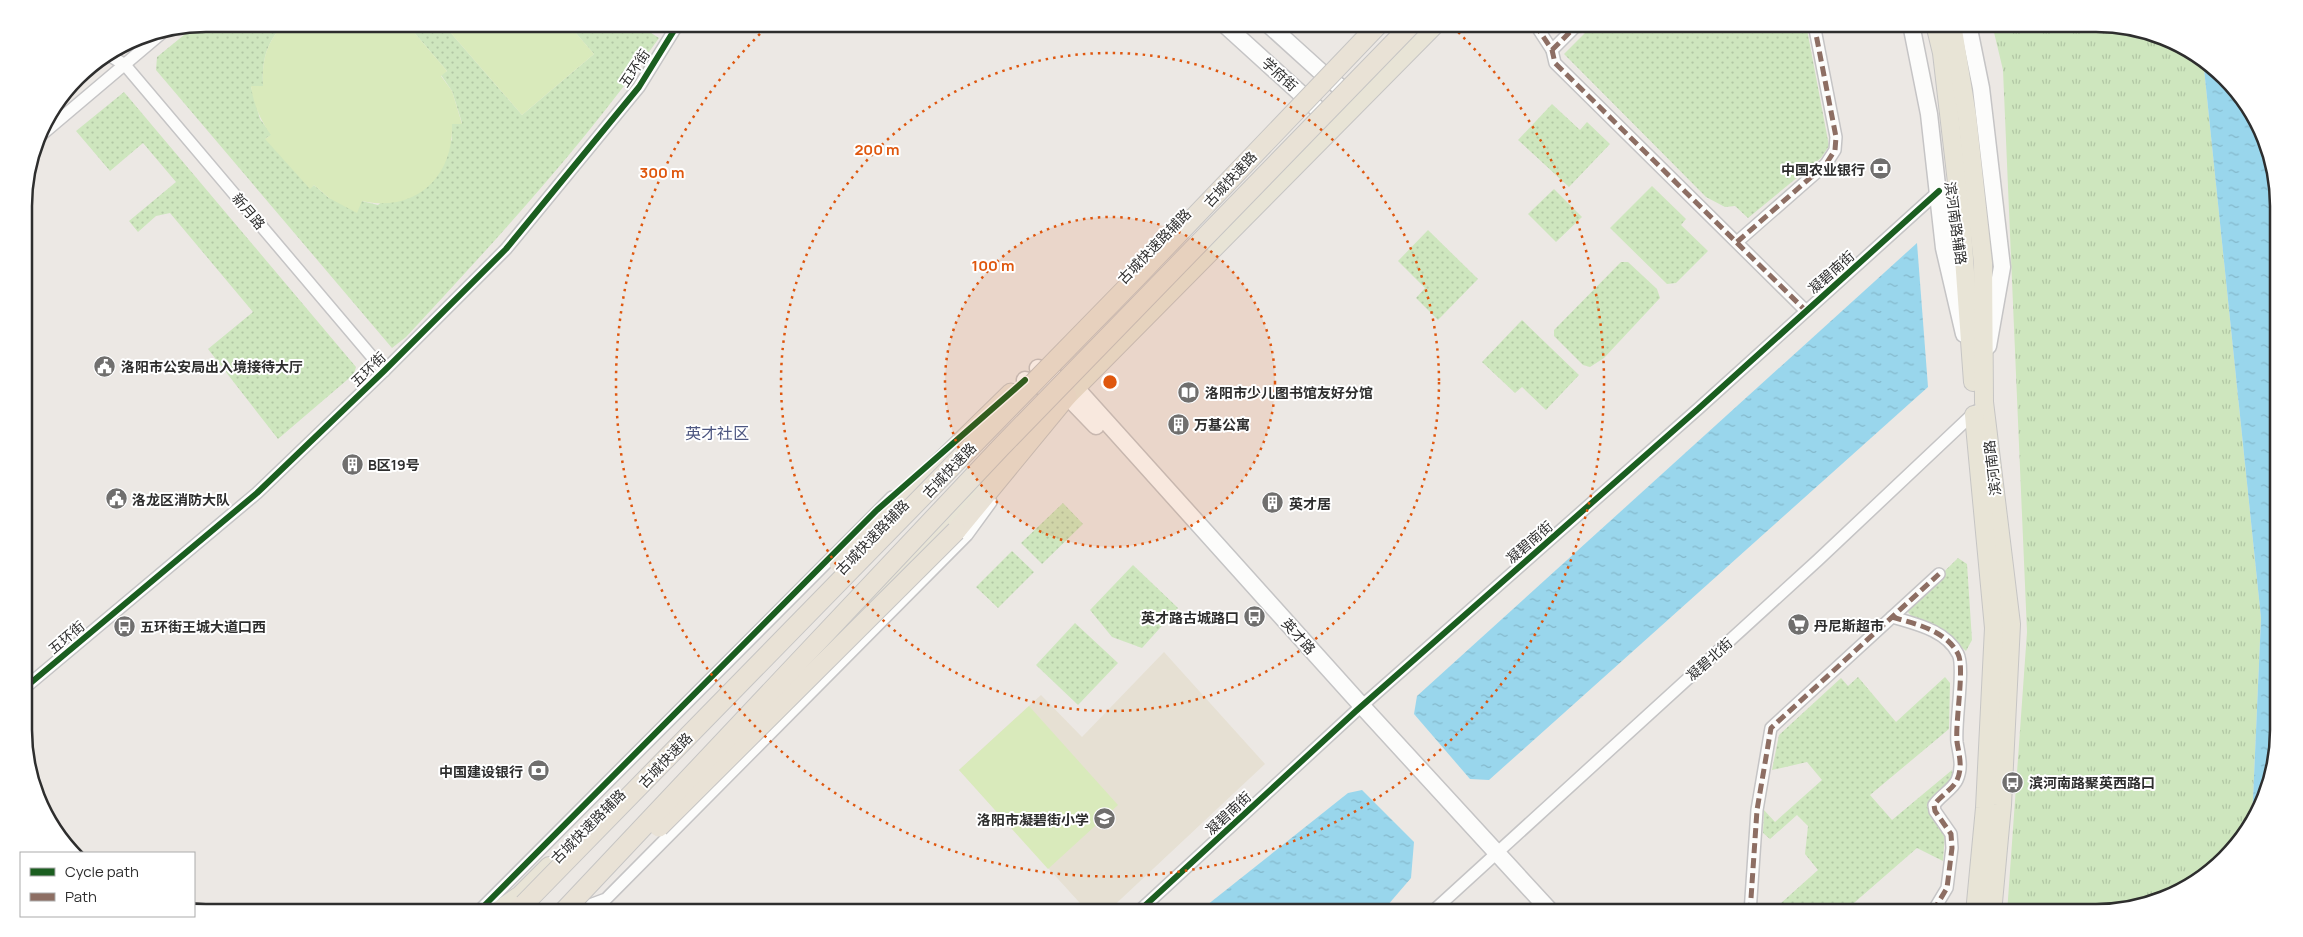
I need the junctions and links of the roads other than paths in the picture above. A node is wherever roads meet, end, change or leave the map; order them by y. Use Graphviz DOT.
graph roads {
  1 [pos="673,32"];
  2 [pos="1233,32"];
  3 [pos="1277,32"];
  4 [pos="1359,32"];
  5 [pos="1370,32"];
  6 [pos="1404,32"];
  7 [pos="1428,32"];
  8 [pos="1540,32"];
  9 [pos="1570,32"];
  10 [pos="1816,32"];
  11 [pos="1913,32"];
  12 [pos="1937,32"];
  13 [pos="1953,32"];
  14 [pos="1970,32"];
  15 [pos="152,42"];
  16 [pos="1552,50"];
  17 [pos="115,59"];
  18 [pos="125,65"];
  19 [pos="1321,72"];
  20 [pos="1300,93"];
  21 [pos="1358,102"];
  22 [pos="53,125"];
  23 [pos="1335,125"];
  24 [pos="1939,191"];
  25 [pos="1737,242"];
  26 [pos="1806,311"];
  27 [pos="1978,369"];
  28 [pos="384,371"];
  29 [pos="1031,374"];
  30 [pos="1072,392"];
  31 [pos="1979,408"];
  32 [pos="1939,574"];
  33 [pos="1892,617"];
  34 [pos="32,682"];
  35 [pos="1359,709"];
  36 [pos="1494,856"];
  37 [pos="486,904"];
  38 [pos="508,904"];
  39 [pos="523,904"];
  40 [pos="524,904"];
  41 [pos="575,904"];
  42 [pos="575,904"];
  43 [pos="576,904"];
  44 [pos="588,904"];
  45 [pos="1147,904"];
  46 [pos="1441,904"];
  47 [pos="1534,904"];
  48 [pos="1543,904"];
  49 [pos="1751,904"];
  50 [pos="1937,904"];
  51 [pos="1975,904"];
  52 [pos="1993,904"];
  1 -- 28 [label="street, 五环街"];
  2 -- 20 [label="main road, 学府街"];
  3 -- 19 [label="main road, 学府街"];
  4 -- 19 [label="main road, 古城快速路辅路"];
  5 -- 40 [label="highway, 古城快速路, bridge"];
  6 -- 41 [label="highway, 古城快速路, bridge"];
  7 -- 21 [label="main road"];
  8 -- 16 [label="street"];
  9 -- 16 [label="street"];
  10 -- 25 [label="street"];
  11 -- 24 [label="main road, 滨河南路辅路"];
  12 -- 27 [label="main road, 滨河南路"];
  13 -- 27 [label="main road, 滨河南路"];
  14 -- 27 [label="main road"];
  15 -- 18 [label="street"];
  16 -- 25 [label="street"];
  17 -- 18 [label="street, 新月路"];
  18 -- 22 [label="street"];
  18 -- 28 [label="street, 新月路"];
  19 -- 20 [label="main road, 古城快速路辅路"];
  19 -- 21 [label="main road, 学府街"];
  20 -- 23 [label="main road, 学府街"];
  20 -- 29 [label="main road, 古城快速路辅路"];
  21 -- 23 [label="main road"];
  23 -- 30 [label="main road"];
  24 -- 26 [label="street, 凝碧南街"];
  24 -- 27 [label="main road, 滨河南路辅路"];
  25 -- 26 [label="street"];
  26 -- 35 [label="street, 凝碧南街"];
  27 -- 31 [label="main road, 滨河南路"];
  28 -- 34 [label="street, 五环街"];
  29 -- 30 [label="main road, 英才路"];
  29 -- 37 [label="street"];
  29 -- 38 [label="main road, 古城快速路辅路"];
  29 -- 39 [label="highway, bridge"];
  30 -- 35 [label="main road, 英才路"];
  30 -- 42 [label="main road"];
  30 -- 43 [label="highway, bridge"];
  30 -- 44 [label="street"];
  31 -- 36 [label="street, 凝碧北街"];
  31 -- 51 [label="main road, 滨河南路"];
  31 -- 52 [label="main road, 滨河南路"];
  32 -- 33 [label="street"];
  33 -- 49 [label="street"];
  33 -- 50 [label="street"];
  35 -- 36 [label="main road, 英才路"];
  35 -- 45 [label="street, 凝碧南街"];
  36 -- 46 [label="street, 凝碧北街"];
  36 -- 47 [label="main road, 英才路"];
  36 -- 48 [label="main road, 英才路"];
}
